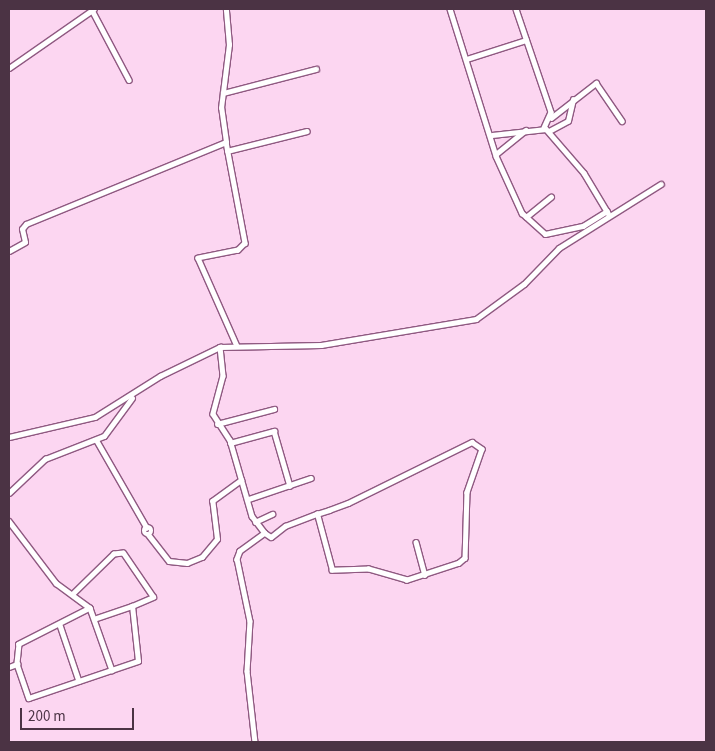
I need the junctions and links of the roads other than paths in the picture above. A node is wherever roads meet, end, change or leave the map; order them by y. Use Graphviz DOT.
graph roads {
  1 [pos="93,9"];
  2 [pos="226,9"];
  3 [pos="450,9"];
  4 [pos="516,9"];
  5 [pos="526,40"];
  6 [pos="467,59"];
  7 [pos="9,68"];
  8 [pos="316,69"];
  9 [pos="129,80"];
  10 [pos="223,92"];
  11 [pos="573,100"];
  12 [pos="551,118"];
  13 [pos="622,121"];
  14 [pos="530,128"];
  15 [pos="546,129"];
  16 [pos="307,131"];
  17 [pos="492,135"];
  18 [pos="226,142"];
  19 [pos="227,151"];
  20 [pos="496,154"];
  21 [pos="661,184"];
  22 [pos="551,196"];
  23 [pos="609,214"];
  24 [pos="526,217"];
  25 [pos="9,251"];
  26 [pos="237,346"];
  27 [pos="220,347"];
  28 [pos="134,394"];
  29 [pos="274,409"];
  30 [pos="217,424"];
  31 [pos="9,437"];
  32 [pos="96,441"];
  33 [pos="230,443"];
  34 [pos="311,478"];
  35 [pos="241,480"];
  36 [pos="290,486"];
  37 [pos="9,494"];
  38 [pos="249,499"];
  39 [pos="272,514"];
  40 [pos="317,514"];
  41 [pos="9,522"];
  42 [pos="255,522"];
  43 [pos="265,533"];
  44 [pos="416,542"];
  45 [pos="424,574"];
  46 [pos="74,593"];
  47 [pos="132,606"];
  48 [pos="90,608"];
  49 [pos="94,619"];
  50 [pos="60,625"];
  51 [pos="17,664"];
  52 [pos="9,667"];
  53 [pos="112,670"];
  54 [pos="80,681"];
  55 [pos="255,742"];
  1 -- 7 [label="street"];
  1 -- 9 [label="street"];
  2 -- 10 [label="street"];
  3 -- 6 [label="street"];
  4 -- 5 [label="street"];
  5 -- 6 [label="street"];
  5 -- 12 [label="street"];
  6 -- 17 [label="street"];
  8 -- 10 [label="street"];
  10 -- 18 [label="street"];
  11 -- 12 [label="street"];
  11 -- 13 [label="street"];
  11 -- 15 [label="street"];
  12 -- 15 [label="street"];
  14 -- 15 [label="street"];
  14 -- 17 [label="street"];
  14 -- 20 [label="street"];
  15 -- 23 [label="street"];
  16 -- 19 [label="street"];
  17 -- 20 [label="street"];
  18 -- 19 [label="street"];
  18 -- 25 [label="street"];
  19 -- 26 [label="street"];
  20 -- 24 [label="street"];
  21 -- 23 [label="street"];
  22 -- 24 [label="street"];
  23 -- 24 [label="street"];
  23 -- 26 [label="street"];
  26 -- 27 [label="street"];
  27 -- 28 [label="street"];
  27 -- 30 [label="street"];
  28 -- 31 [label="street"];
  28 -- 32 [label="street"];
  29 -- 30 [label="street"];
  30 -- 33 [label="street"];
  32 -- 35 [label="street"];
  32 -- 37 [label="street"];
  33 -- 35 [label="street"];
  33 -- 36 [label="street"];
  34 -- 36 [label="street"];
  35 -- 38 [label="street"];
  36 -- 38 [label="street"];
  38 -- 42 [label="street"];
  39 -- 42 [label="street"];
  40 -- 43 [label="street"];
  40 -- 45 [label="street"];
  40 -- 45 [label="street"];
  41 -- 46 [label="street"];
  42 -- 43 [label="street"];
  43 -- 55 [label="street"];
  44 -- 45 [label="street"];
  46 -- 47 [label="street"];
  46 -- 48 [label="street"];
  47 -- 49 [label="street"];
  47 -- 53 [label="street"];
  48 -- 49 [label="street"];
  48 -- 50 [label="street"];
  49 -- 53 [label="street"];
  50 -- 51 [label="street"];
  50 -- 54 [label="street"];
  51 -- 52 [label="street"];
  51 -- 54 [label="street"];
  53 -- 54 [label="street"];
}
